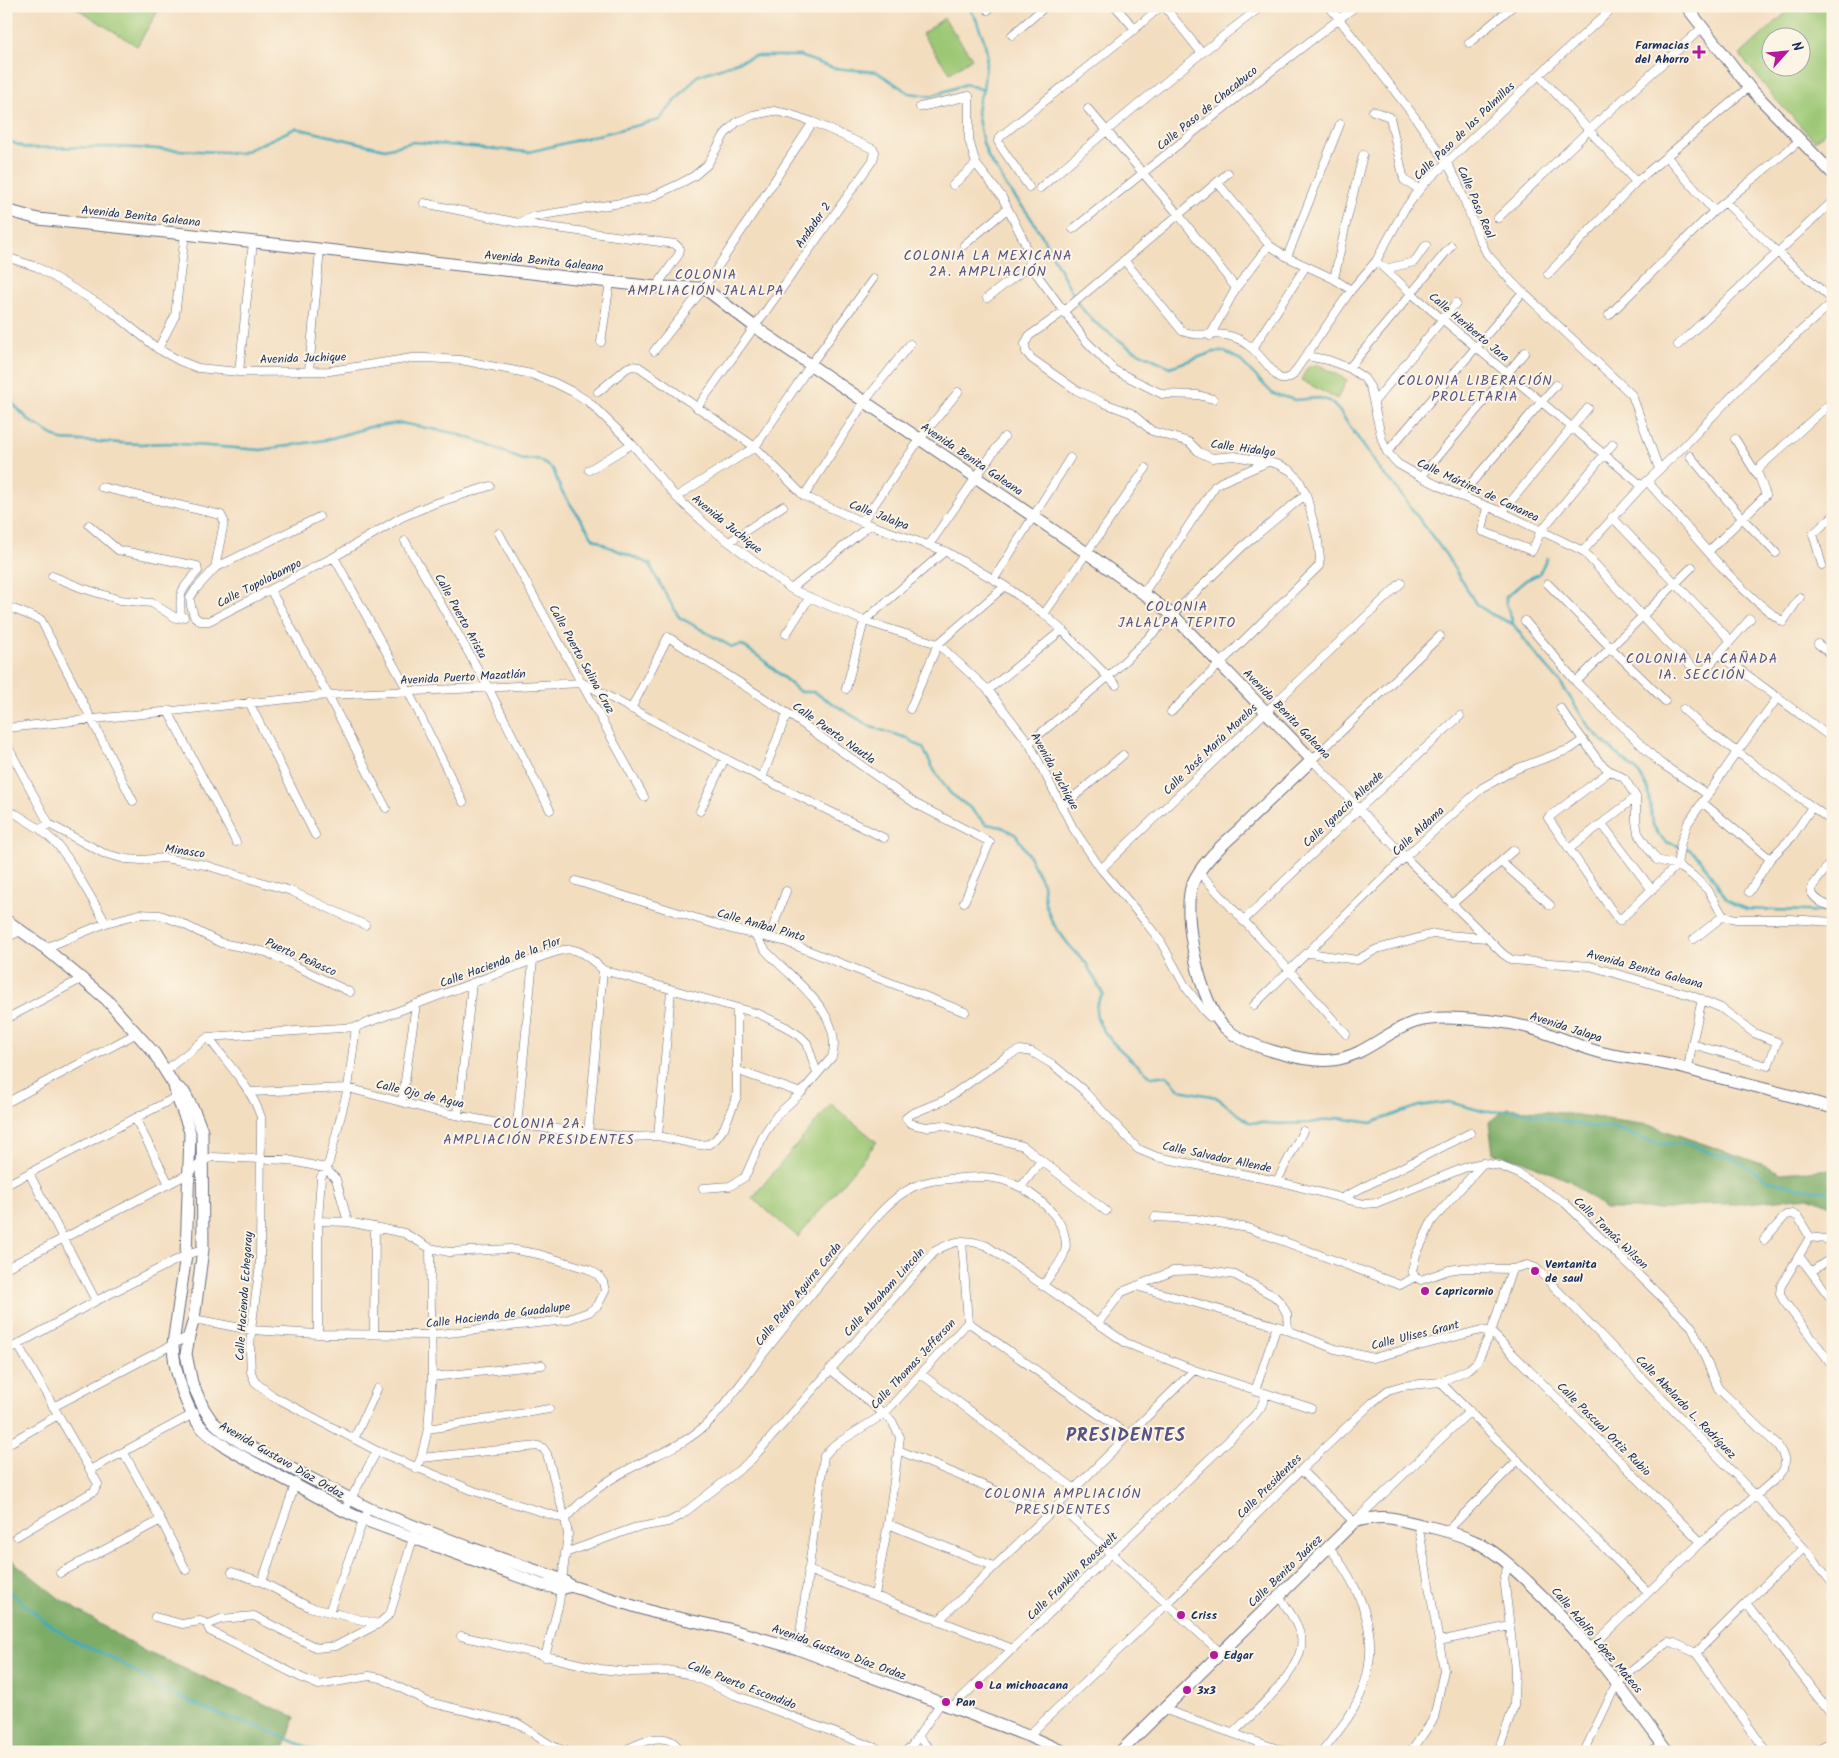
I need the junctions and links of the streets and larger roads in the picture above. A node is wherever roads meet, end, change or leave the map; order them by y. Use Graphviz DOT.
graph roads {
  1 [pos="1046,6"];
  2 [pos="1115,6"];
  3 [pos="1162,6"];
  4 [pos="1262,6"];
  5 [pos="1329,6"];
  6 [pos="1356,6"];
  7 [pos="1513,6"];
  8 [pos="1615,6"];
  9 [pos="1686,6"];
  10 [pos="1338,20"];
  11 [pos="1702,28"];
  12 [pos="1135,29"];
  13 [pos="1012,35"];
  14 [pos="1469,43"];
  15 [pos="1201,52"];
  16 [pos="1539,75"];
  17 [pos="1748,87"];
  18 [pos="920,107"];
  19 [pos="1088,108"];
  20 [pos="1373,111"];
  21 [pos="813,122"];
  22 [pos="1340,124"];
  23 [pos="1106,130"];
  24 [pos="1589,130"];
  25 [pos="1799,141"];
  26 [pos="1363,154"];
  27 [pos="1667,157"];
  28 [pos="1447,163"];
  29 [pos="976,164"];
  30 [pos="1143,173"];
  31 [pos="1228,173"];
  32 [pos="1833,174"];
  33 [pos="1217,182"];
  34 [pos="1636,182"];
  35 [pos="953,185"];
  36 [pos="1029,187"];
  37 [pos="1040,188"];
  38 [pos="1419,190"];
  39 [pos="1833,201"];
  40 [pos="1725,202"];
  41 [pos="424,203"];
  42 [pos="1007,209"];
  43 [pos="6,210"];
  44 [pos="1714,211"];
  45 [pos="1178,214"];
  46 [pos="1498,218"];
  47 [pos="519,223"];
  48 [pos="1074,229"];
  49 [pos="185,234"];
  50 [pos="253,242"];
  51 [pos="964,245"];
  52 [pos="1269,245"];
  53 [pos="1426,245"];
  54 [pos="1451,246"];
  55 [pos="320,250"];
  56 [pos="1777,252"];
  57 [pos="6,257"];
  58 [pos="1287,257"];
  59 [pos="1124,260"];
  60 [pos="1376,261"];
  61 [pos="1030,265"];
  62 [pos="1306,266"];
  63 [pos="1385,269"];
  64 [pos="1548,274"];
  65 [pos="1334,278"];
  66 [pos="872,279"];
  67 [pos="610,282"];
  68 [pos="656,287"];
  69 [pos="704,288"];
  70 [pos="1236,288"];
  71 [pos="1351,290"];
  72 [pos="1523,292"];
  73 [pos="1411,293"];
  74 [pos="987,298"];
  75 [pos="1833,301"];
  76 [pos="1456,303"];
  77 [pos="1065,310"];
  78 [pos="1609,315"];
  79 [pos="1442,318"];
  80 [pos="755,327"];
  81 [pos="1210,336"];
  82 [pos="601,342"];
  83 [pos="910,344"];
  84 [pos="1678,345"];
  85 [pos="1476,346"];
  86 [pos="1253,348"];
  87 [pos="158,349"];
  88 [pos="654,351"];
  89 [pos="1525,352"];
  90 [pos="1306,356"];
  91 [pos="811,364"];
  92 [pos="1349,368"];
  93 [pos="239,372"];
  94 [pos="309,372"];
  95 [pos="1507,374"];
  96 [pos="1556,385"];
  97 [pos="598,392"];
  98 [pos="958,392"];
  99 [pos="1213,399"];
  100 [pos="864,401"];
  101 [pos="1833,401"];
  102 [pos="1374,402"];
  103 [pos="1541,402"];
  104 [pos="697,408"];
  105 [pos="1588,408"];
  106 [pos="1571,429"];
  107 [pos="1004,437"];
  108 [pos="920,439"];
  109 [pos="1736,439"];
  110 [pos="632,444"];
  111 [pos="1613,444"];
  112 [pos="756,447"];
  113 [pos="1387,452"];
  114 [pos="1603,455"];
  115 [pos="1690,456"];
  116 [pos="1070,458"];
  117 [pos="1269,462"];
  118 [pos="1146,468"];
  119 [pos="1660,469"];
  120 [pos="589,470"];
  121 [pos="1758,476"];
  122 [pos="1421,477"];
  123 [pos="975,478"];
  124 [pos="1644,483"];
  125 [pos="490,486"];
  126 [pos="101,488"];
  127 [pos="1306,494"];
  128 [pos="804,496"];
  129 [pos="1460,496"];
  130 [pos="676,497"];
  131 [pos="783,506"];
  132 [pos="1487,507"];
  133 [pos="1502,512"];
  134 [pos="1032,516"];
  135 [pos="1833,516"];
  136 [pos="319,518"];
  137 [pos="1612,518"];
  138 [pos="1742,518"];
  139 [pos="866,524"];
  140 [pos="89,525"];
  141 [pos="1540,532"];
  142 [pos="499,533"];
  143 [pos="405,541"];
  144 [pos="730,542"];
  145 [pos="929,545"];
  146 [pos="1583,550"];
  147 [pos="945,551"];
  148 [pos="1709,551"];
  149 [pos="1087,553"];
  150 [pos="1776,553"];
  151 [pos="334,557"];
  152 [pos="1822,564"];
  153 [pos="1692,567"];
  154 [pos="215,568"];
  155 [pos="52,576"];
  156 [pos="994,579"];
  157 [pos="1676,582"];
  158 [pos="1401,583"];
  159 [pos="1548,584"];
  160 [pos="1006,586"];
  161 [pos="791,589"];
  162 [pos="271,591"];
  163 [pos="1143,594"];
  164 [pos="810,597"];
  165 [pos="1800,597"];
  166 [pos="6,606"];
  167 [pos="1044,614"];
  168 [pos="1173,615"];
  169 [pos="194,616"];
  170 [pos="1641,616"];
  171 [pos="181,618"];
  172 [pos="1750,619"];
  173 [pos="864,621"];
  174 [pos="1525,621"];
  175 [pos="1062,630"];
  176 [pos="786,634"];
  177 [pos="1440,636"];
  178 [pos="1730,640"];
  179 [pos="938,644"];
  180 [pos="1818,644"];
  181 [pos="1610,647"];
  182 [pos="1719,654"];
  183 [pos="1833,656"];
  184 [pos="1220,664"];
  185 [pos="1108,677"];
  186 [pos="1576,682"];
  187 [pos="583,683"];
  188 [pos="1116,685"];
  189 [pos="488,687"];
  190 [pos="846,689"];
  191 [pos="988,690"];
  192 [pos="408,691"];
  193 [pos="328,695"];
  194 [pos="1778,697"];
  195 [pos="1665,701"];
  196 [pos="249,702"];
  197 [pos="1560,708"];
  198 [pos="631,709"];
  199 [pos="910,709"];
  200 [pos="1683,709"];
  201 [pos="168,710"];
  202 [pos="1171,712"];
  203 [pos="1265,712"];
  204 [pos="787,713"];
  205 [pos="1460,716"];
  206 [pos="92,718"];
  207 [pos="6,728"];
  208 [pos="1833,739"];
  209 [pos="1583,740"];
  210 [pos="6,743"];
  211 [pos="1029,743"];
  212 [pos="1737,752"];
  213 [pos="1123,755"];
  214 [pos="725,758"];
  215 [pos="1312,760"];
  216 [pos="1610,771"];
  217 [pos="762,778"];
  218 [pos="1707,794"];
  219 [pos="644,797"];
  220 [pos="1636,797"];
  221 [pos="133,801"];
  222 [pos="462,802"];
  223 [pos="1702,802"];
  224 [pos="1062,807"];
  225 [pos="1812,807"];
  226 [pos="386,808"];
  227 [pos="1359,809"];
  228 [pos="550,810"];
  229 [pos="6,811"];
  230 [pos="700,812"];
  231 [pos="1833,822"];
  232 [pos="49,824"];
  233 [pos="1602,824"];
  234 [pos="40,829"];
  235 [pos="315,834"];
  236 [pos="884,838"];
  237 [pos="236,842"];
  238 [pos="1568,849"];
  239 [pos="1514,850"];
  240 [pos="1405,857"];
  241 [pos="1770,859"];
  242 [pos="1833,860"];
  243 [pos="1501,862"];
  244 [pos="1677,865"];
  245 [pos="1101,870"];
  246 [pos="1199,872"];
  247 [pos="576,881"];
  248 [pos="1652,890"];
  249 [pos="786,891"];
  250 [pos="1749,892"];
  251 [pos="964,902"];
  252 [pos="1452,904"];
  253 [pos="1550,905"];
  254 [pos="1833,906"];
  255 [pos="1723,916"];
  256 [pos="6,920"];
  257 [pos="1243,921"];
  258 [pos="1833,922"];
  259 [pos="106,923"];
  260 [pos="365,925"];
  261 [pos="21,931"];
  262 [pos="755,935"];
  263 [pos="6,938"];
  264 [pos="770,938"];
  265 [pos="1487,938"];
  266 [pos="1694,939"];
  267 [pos="45,948"];
  268 [pos="1309,953"];
  269 [pos="533,960"];
  270 [pos="603,970"];
  271 [pos="1290,971"];
  272 [pos="82,978"];
  273 [pos="472,983"];
  274 [pos="671,990"];
  275 [pos="350,992"];
  276 [pos="1702,999"];
  277 [pos="416,1004"];
  278 [pos="1254,1005"];
  279 [pos="737,1008"];
  280 [pos="965,1012"];
  281 [pos="1216,1018"];
  282 [pos="6,1019"];
  283 [pos="356,1027"];
  284 [pos="137,1033"];
  285 [pos="1346,1034"];
  286 [pos="208,1037"];
  287 [pos="1692,1044"];
  288 [pos="166,1070"];
  289 [pos="736,1070"];
  290 [pos="1688,1070"];
  291 [pos="817,1073"];
  292 [pos="348,1088"];
  293 [pos="178,1091"];
  294 [pos="249,1092"];
  295 [pos="802,1093"];
  296 [pos="402,1102"];
  297 [pos="6,1103"];
  298 [pos="1833,1108"];
  299 [pos="458,1115"];
  300 [pos="134,1118"];
  301 [pos="516,1124"];
  302 [pos="1303,1131"];
  303 [pos="588,1134"];
  304 [pos="1470,1134"];
  305 [pos="658,1136"];
  306 [pos="261,1158"];
  307 [pos="1041,1160"];
  308 [pos="203,1161"];
  309 [pos="1483,1163"];
  310 [pos="325,1168"];
  311 [pos="29,1174"];
  312 [pos="188,1174"];
  313 [pos="1277,1181"];
  314 [pos="169,1184"];
  315 [pos="6,1185"];
  316 [pos="1021,1187"];
  317 [pos="703,1188"];
  318 [pos="1342,1198"];
  319 [pos="1106,1211"];
  320 [pos="1155,1217"];
  321 [pos="318,1221"];
  322 [pos="348,1222"];
  323 [pos="374,1227"];
  324 [pos="1810,1237"];
  325 [pos="63,1238"];
  326 [pos="1764,1240"];
  327 [pos="1833,1240"];
  328 [pos="962,1241"];
  329 [pos="430,1248"];
  330 [pos="203,1249"];
  331 [pos="186,1256"];
  332 [pos="1799,1256"];
  333 [pos="1833,1256"];
  334 [pos="6,1268"];
  335 [pos="1512,1269"];
  336 [pos="1812,1271"];
  337 [pos="1415,1277"];
  338 [pos="1042,1286"];
  339 [pos="1136,1286"];
  340 [pos="96,1301"];
  341 [pos="1833,1301"];
  342 [pos="194,1319"];
  343 [pos="968,1322"];
  344 [pos="1098,1323"];
  345 [pos="1277,1326"];
  346 [pos="1288,1329"];
  347 [pos="250,1330"];
  348 [pos="1491,1332"];
  349 [pos="318,1334"];
  350 [pos="374,1334"];
  351 [pos="430,1335"];
  352 [pos="189,1336"];
  353 [pos="173,1344"];
  354 [pos="18,1345"];
  355 [pos="6,1351"];
  356 [pos="542,1365"];
  357 [pos="1833,1366"];
  358 [pos="830,1369"];
  359 [pos="1194,1370"];
  360 [pos="922,1374"];
  361 [pos="432,1377"];
  362 [pos="1440,1382"];
  363 [pos="377,1388"];
  364 [pos="1255,1391"];
  365 [pos="1266,1394"];
  366 [pos="53,1407"];
  367 [pos="1310,1408"];
  368 [pos="549,1410"];
  369 [pos="1470,1411"];
  370 [pos="199,1412"];
  371 [pos="884,1414"];
  372 [pos="58,1415"];
  373 [pos="428,1429"];
  374 [pos="1128,1435"];
  375 [pos="354,1439"];
  376 [pos="6,1445"];
  377 [pos="898,1450"];
  378 [pos="377,1451"];
  379 [pos="124,1453"];
  380 [pos="421,1458"];
  381 [pos="1518,1460"];
  382 [pos="416,1469"];
  383 [pos="90,1470"];
  384 [pos="1301,1470"];
  385 [pos="297,1479"];
  386 [pos="1075,1489"];
  387 [pos="1755,1495"];
  388 [pos="350,1499"];
  389 [pos="1058,1506"];
  390 [pos="370,1509"];
  391 [pos="344,1511"];
  392 [pos="1050,1513"];
  393 [pos="362,1519"];
  394 [pos="565,1519"];
  395 [pos="161,1520"];
  396 [pos="1354,1522"];
  397 [pos="888,1524"];
  398 [pos="1418,1524"];
  399 [pos="1447,1531"];
  400 [pos="415,1534"];
  401 [pos="17,1536"];
  402 [pos="1701,1542"];
  403 [pos="1329,1547"];
  404 [pos="1804,1548"];
  405 [pos="565,1553"];
  406 [pos="1112,1554"];
  407 [pos="1509,1564"];
  408 [pos="994,1566"];
  409 [pos="186,1570"];
  410 [pos="808,1570"];
  411 [pos="232,1572"];
  412 [pos="60,1573"];
  413 [pos="262,1582"];
  414 [pos="1833,1584"];
  415 [pos="565,1585"];
  416 [pos="1648,1592"];
  417 [pos="875,1594"];
  418 [pos="1279,1596"];
  419 [pos="1746,1603"];
  420 [pos="1167,1604"];
  421 [pos="329,1612"];
  422 [pos="155,1617"];
  423 [pos="938,1621"];
  424 [pos="209,1624"];
  425 [pos="378,1624"];
  426 [pos="1510,1626"];
  427 [pos="461,1636"];
  428 [pos="1439,1641"];
  429 [pos="798,1649"];
  430 [pos="1013,1649"];
  431 [pos="1589,1649"];
  432 [pos="1220,1653"];
  433 [pos="1696,1653"];
  434 [pos="546,1657"];
  435 [pos="1617,1683"];
  436 [pos="945,1706"];
  437 [pos="1163,1709"];
  438 [pos="1833,1716"];
  439 [pos="1233,1733"];
  440 [pos="1028,1736"];
  441 [pos="918,1737"];
  442 [pos="1833,1742"];
  443 [pos="1665,1748"];
  444 [pos="572,1752"];
  445 [pos="621,1752"];
  446 [pos="682,1752"];
  447 [pos="886,1752"];
  448 [pos="904,1752"];
  449 [pos="932,1752"];
  450 [pos="1064,1752"];
  451 [pos="1120,1752"];
  452 [pos="1286,1752"];
  453 [pos="1322,1752"];
  454 [pos="1411,1752"];
  455 [pos="1498,1752"];
  456 [pos="1584,1752"];
  457 [pos="1650,1752"];
  458 [pos="1767,1752"];
  459 [pos="1814,1752"];
  1 -- 13 [label="street"];
  2 -- 12 [label="street"];
  3 -- 12 [label="street"];
  3 -- 15 [label="street"];
  4 -- 15 [label="street"];
  5 -- 10 [label="street, Calle Paso Real"];
  6 -- 10 [label="street, Calle Paso de Chacabuco"];
  7 -- 14 [label="street"];
  8 -- 16 [label="street, Calle Paso de las Palmillas"];
  9 -- 11 [label="street"];
  10 -- 28 [label="street, Calle Paso Real"];
  10 -- 30 [label="street, Calle Paso de Chacabuco"];
  11 -- 17 [label="street"];
  11 -- 24 [label="street"];
  12 -- 36 [label="street"];
  15 -- 23 [label="street"];
  16 -- 24 [label="street"];
  16 -- 28 [label="street, Calle Paso de las Palmillas"];
  17 -- 25 [label="street"];
  17 -- 27 [label="street"];
  18 -- 29 [label="street"];
  19 -- 23 [label="street"];
  20 -- 38 [label="street"];
  21 -- 47 [label="street"];
  21 -- 69 [label="street"];
  21 -- 80 [label="street, Andador 2"];
  22 -- 58 [label="street"];
  23 -- 30 [label="street"];
  23 -- 37 [label="street"];
  24 -- 34 [label="street"];
  24 -- 46 [label="street"];
  25 -- 32 [label="street"];
  25 -- 40 [label="street"];
  26 -- 65 [label="street"];
  27 -- 34 [label="street"];
  27 -- 44 [label="street"];
  28 -- 38 [label="street, Calle Paso de las Palmillas"];
  28 -- 72 [label="street, Calle Paso Real"];
  29 -- 35 [label="street"];
  29 -- 42 [label="street"];
  30 -- 45 [label="street"];
  30 -- 48 [label="street, Calle Paso de Chacabuco"];
  31 -- 33 [label="street"];
  33 -- 45 [label="street"];
  33 -- 52 [label="street"];
  34 -- 64 [label="street"];
  38 -- 60 [label="street, Calle Paso de las Palmillas"];
  39 -- 56 [label="street"];
  40 -- 44 [label="street"];
  40 -- 56 [label="street"];
  41 -- 47 [label="street"];
  42 -- 51 [label="street"];
  42 -- 61 [label="street"];
  43 -- 49 [label="street, Avenida Benita Galeana"];
  44 -- 78 [label="street"];
  45 -- 59 [label="street"];
  45 -- 70 [label="street"];
  47 -- 68 [label="street"];
  49 -- 50 [label="street, Avenida Benita Galeana"];
  49 -- 87 [label="street"];
  50 -- 55 [label="street, Avenida Benita Galeana"];
  50 -- 93 [label="street"];
  52 -- 58 [label="street"];
  52 -- 70 [label="street"];
  53 -- 63 [label="street"];
  54 -- 73 [label="street"];
  55 -- 67 [label="street, Avenida Benita Galeana"];
  55 -- 94 [label="street"];
  56 -- 75 [label="street"];
  56 -- 84 [label="street"];
  57 -- 87 [label="street, Avenida Juchique"];
  58 -- 62 [label="street"];
  59 -- 77 [label="street"];
  59 -- 81 [label="street"];
  60 -- 63 [label="street, Calle Heriberto Jara"];
  60 -- 71 [label="street, Calle Paso de las Palmillas"];
  61 -- 74 [label="street"];
  61 -- 77 [label="street"];
  62 -- 65 [label="street"];
  62 -- 86 [label="street"];
  63 -- 73 [label="street, Calle Heriberto Jara"];
  65 -- 71 [label="street"];
  66 -- 91 [label="street"];
  67 -- 68 [label="street, Avenida Benita Galeana"];
  67 -- 82 [label="street"];
  68 -- 69 [label="street, Avenida Benita Galeana"];
  69 -- 80 [label="street, Avenida Benita Galeana"];
  69 -- 88 [label="street"];
  70 -- 81 [label="street"];
  71 -- 90 [label="street, Calle Paso de las Palmillas"];
  72 -- 85 [label="street"];
  72 -- 119 [label="street, Calle Paso Real"];
  73 -- 79 [label="street, Calle Heriberto Jara"];
  73 -- 92 [label="street"];
  75 -- 119 [label="street"];
  76 -- 79 [label="street"];
  77 -- 99 [label="street"];
  77 -- 117 [label="street, Calle Hidalgo"];
  79 -- 85 [label="street, Calle Heriberto Jara"];
  79 -- 102 [label="street"];
  80 -- 91 [label="street, Avenida Benita Galeana"];
  80 -- 104 [label="street, Andador 2"];
  81 -- 86 [label="street"];
  83 -- 100 [label="street"];
  85 -- 95 [label="street, Calle Heriberto Jara"];
  85 -- 113 [label="street"];
  86 -- 90 [label="street, Calle Paso de las Palmillas"];
  87 -- 93 [label="street, Avenida Juchique"];
  89 -- 95 [label="street"];
  90 -- 92 [label="street"];
  91 -- 100 [label="street, Avenida Benita Galeana"];
  91 -- 112 [label="street"];
  92 -- 102 [label="street"];
  93 -- 94 [label="street, Avenida Juchique"];
  94 -- 110 [label="street, Avenida Juchique"];
  95 -- 103 [label="street, Calle Heriberto Jara"];
  95 -- 122 [label="street"];
  96 -- 103 [label="street"];
  97 -- 104 [label="street, Calle Jalalpa"];
  98 -- 108 [label="street"];
  100 -- 108 [label="street, Avenida Benita Galeana"];
  100 -- 128 [label="street"];
  101 -- 121 [label="street"];
  102 -- 113 [label="street"];
  103 -- 106 [label="street, Calle Heriberto Jara"];
  103 -- 129 [label="street"];
  104 -- 112 [label="street, Calle Jalalpa"];
  105 -- 106 [label="street"];
  106 -- 114 [label="street, Calle Heriberto Jara"];
  106 -- 133 [label="street"];
  107 -- 123 [label="street"];
  108 -- 123 [label="street, Avenida Benita Galeana"];
  108 -- 139 [label="street"];
  109 -- 121 [label="street"];
  110 -- 120 [label="street"];
  110 -- 130 [label="street, Avenida Juchique"];
  111 -- 114 [label="street"];
  112 -- 128 [label="street, Calle Jalalpa"];
  112 -- 130 [label="street"];
  113 -- 122 [label="street, Calle Mártires de Cananea"];
  114 -- 124 [label="street, Calle Heriberto Jara"];
  114 -- 141 [label="street"];
  115 -- 138 [label="street"];
  116 -- 134 [label="street"];
  117 -- 127 [label="street, Calle Hidalgo"];
  117 -- 163 [label="street"];
  118 -- 149 [label="street"];
  119 -- 124 [label="street"];
  121 -- 138 [label="street"];
  122 -- 129 [label="street, Calle Mártires de Cananea"];
  123 -- 134 [label="street, Avenida Benita Galeana"];
  123 -- 145 [label="street"];
  124 -- 137 [label="street"];
  124 -- 148 [label="street, Calle Heriberto Jara"];
  125 -- 151 [label="street, Calle Topolobampo"];
  126 -- 154 [label="street"];
  127 -- 168 [label="street"];
  127 -- 184 [label="street, Calle Hidalgo"];
  128 -- 139 [label="street, Calle Jalalpa"];
  129 -- 132 [label="street, Calle Mártires de Cananea"];
  130 -- 144 [label="street, Avenida Juchique"];
  131 -- 144 [label="street"];
  132 -- 133 [label="street, Calle Mártires de Cananea"];
  132 -- 141 [label="street"];
  133 -- 141 [label="street, Calle Mártires de Cananea"];
  134 -- 149 [label="street, Avenida Benita Galeana"];
  134 -- 156 [label="street"];
  135 -- 152 [label="street"];
  136 -- 154 [label="street"];
  137 -- 146 [label="street"];
  137 -- 157 [label="street"];
  138 -- 148 [label="street"];
  138 -- 150 [label="street"];
  139 -- 145 [label="street, Calle Jalalpa"];
  139 -- 161 [label="street"];
  140 -- 171 [label="street"];
  141 -- 146 [label="street, Calle Mártires de Cananea"];
  142 -- 187 [label="street, Calle Puerto Salina Cruz"];
  143 -- 189 [label="street, Calle Puerto Arista"];
  144 -- 161 [label="street, Avenida Juchique"];
  145 -- 147 [label="street, Calle Jalalpa"];
  146 -- 170 [label="street"];
  147 -- 156 [label="street, Calle Jalalpa"];
  147 -- 173 [label="street"];
  148 -- 165 [label="street, Calle Heriberto Jara"];
  149 -- 163 [label="street, Avenida Benita Galeana"];
  149 -- 167 [label="street"];
  151 -- 162 [label="street, Calle Topolobampo"];
  151 -- 192 [label="street"];
  153 -- 157 [label="street"];
  154 -- 169 [label="street"];
  155 -- 171 [label="street"];
  156 -- 160 [label="street, Calle Jalalpa"];
  157 -- 170 [label="street"];
  157 -- 178 [label="street"];
  158 -- 203 [label="street, Calle José María Morelos"];
  159 -- 181 [label="street"];
  160 -- 167 [label="street, Calle Jalalpa"];
  160 -- 179 [label="street"];
  161 -- 164 [label="street, Avenida Juchique"];
  162 -- 169 [label="street, Calle Topolobampo"];
  162 -- 193 [label="street"];
  163 -- 168 [label="street, Avenida Benita Galeana"];
  164 -- 173 [label="street, Avenida Juchique"];
  164 -- 176 [label="street"];
  166 -- 206 [label="street"];
  167 -- 175 [label="street, Calle Jalalpa"];
  168 -- 184 [label="street, Avenida Benita Galeana"];
  168 -- 185 [label="street"];
  169 -- 171 [label="street, Calle Topolobampo"];
  170 -- 181 [label="street"];
  170 -- 182 [label="street"];
  172 -- 178 [label="street"];
  173 -- 179 [label="street, Avenida Juchique"];
  173 -- 190 [label="street"];
  174 -- 186 [label="street"];
  175 -- 185 [label="street, Calle Jalalpa"];
  175 -- 191 [label="street"];
  177 -- 215 [label="street"];
  178 -- 182 [label="street"];
  179 -- 191 [label="street, Avenida Juchique"];
  179 -- 199 [label="street"];
  180 -- 183 [label="street"];
  181 -- 186 [label="street"];
  181 -- 195 [label="street"];
  182 -- 194 [label="street"];
  184 -- 202 [label="street"];
  184 -- 203 [label="street, Avenida Benita Galeana"];
  185 -- 188 [label="street, Calle Jalalpa"];
  185 -- 211 [label="street"];
  186 -- 218 [label="street"];
  187 -- 189 [label="street, Avenida Puerto Mazatlán"];
  187 -- 198 [label="street"];
  187 -- 219 [label="street, Calle Puerto Salina Cruz"];
  189 -- 192 [label="street, Avenida Puerto Mazatlán"];
  189 -- 228 [label="street, Calle Puerto Arista"];
  191 -- 211 [label="street, Avenida Juchique"];
  192 -- 193 [label="street, Avenida Puerto Mazatlán"];
  192 -- 222 [label="street"];
  193 -- 196 [label="street, Avenida Puerto Mazatlán"];
  193 -- 226 [label="street"];
  194 -- 208 [label="street"];
  194 -- 212 [label="street"];
  196 -- 201 [label="street, Avenida Puerto Mazatlán"];
  196 -- 235 [label="street"];
  197 -- 209 [label="street"];
  198 -- 204 [label="street, Calle Puerto Nautla"];
  198 -- 214 [label="street"];
  200 -- 212 [label="street"];
  201 -- 206 [label="street, Avenida Puerto Mazatlán"];
  201 -- 237 [label="street"];
  203 -- 215 [label="street, Avenida Benita Galeana"];
  203 -- 245 [label="street, Calle José María Morelos"];
  204 -- 217 [label="street"];
  204 -- 251 [label="street, Calle Puerto Nautla"];
  205 -- 227 [label="street, Calle Ignacio Allende"];
  206 -- 207 [label="street, Avenida Puerto Mazatlán"];
  206 -- 221 [label="street"];
  209 -- 216 [label="street"];
  209 -- 240 [label="street, Calle Aldama"];
  210 -- 232 [label="street"];
  211 -- 224 [label="street, Avenida Juchique"];
  212 -- 218 [label="street"];
  212 -- 225 [label="street"];
  213 -- 224 [label="street"];
  214 -- 217 [label="street"];
  214 -- 230 [label="street"];
  215 -- 227 [label="street, Avenida Benita Galeana"];
  215 -- 246 [label="street"];
  216 -- 220 [label="street"];
  216 -- 238 [label="street"];
  217 -- 236 [label="street"];
  218 -- 223 [label="street"];
  220 -- 233 [label="street"];
  220 -- 244 [label="street"];
  223 -- 241 [label="street"];
  223 -- 244 [label="street"];
  224 -- 245 [label="street, Avenida Juchique"];
  225 -- 231 [label="street"];
  225 -- 241 [label="street"];
  227 -- 240 [label="street, Avenida Benita Galeana"];
  227 -- 257 [label="street, Calle Ignacio Allende"];
  229 -- 234 [label="street"];
  232 -- 234 [label="street"];
  232 -- 260 [label="street, Minasco"];
  233 -- 238 [label="street"];
  233 -- 248 [label="street"];
  234 -- 259 [label="street"];
  238 -- 248 [label="street"];
  239 -- 243 [label="street"];
  240 -- 252 [label="street, Avenida Benita Galeana"];
  240 -- 268 [label="street, Calle Aldama"];
  241 -- 250 [label="street"];
  242 -- 254 [label="street"];
  243 -- 252 [label="street"];
  243 -- 253 [label="street"];
  244 -- 248 [label="street"];
  244 -- 255 [label="street"];
  245 -- 281 [label="street, Avenida Juchique"];
  246 -- 257 [label="street"];
  246 -- 281 [label="street"];
  247 -- 262 [label="street, Calle Aníbal Pinto"];
  249 -- 264 [label="street"];
  252 -- 265 [label="street, Avenida Benita Galeana"];
  255 -- 258 [label="street"];
  255 -- 266 [label="street"];
  256 -- 261 [label="street, Avenida Gustavo Díaz Ordaz"];
  257 -- 271 [label="street"];
  259 -- 267 [label="street, Puerto Peñasco"];
  259 -- 275 [label="street, Puerto Peñasco"];
  261 -- 263 [label="street"];
  261 -- 267 [label="street, Avenida Gustavo Díaz Ordaz"];
  262 -- 264 [label="street, Calle Aníbal Pinto"];
  262 -- 291 [label="street"];
  264 -- 280 [label="street, Calle Aníbal Pinto"];
  265 -- 268 [label="street"];
  265 -- 276 [label="street, Avenida Benita Galeana"];
  267 -- 272 [label="street, Avenida Gustavo Díaz Ordaz"];
  268 -- 271 [label="street, Calle Aldama"];
  269 -- 270 [label="street, Calle Hacienda de la Flor"];
  269 -- 273 [label="street, Calle Hacienda de la Flor"];
  269 -- 301 [label="street"];
  270 -- 274 [label="street, Calle Hacienda de la Flor"];
  270 -- 303 [label="street"];
  271 -- 278 [label="street, Calle Aldama"];
  271 -- 285 [label="street"];
  272 -- 282 [label="street"];
  272 -- 284 [label="street, Avenida Gustavo Díaz Ordaz"];
  273 -- 277 [label="street, Calle Hacienda de la Flor"];
  273 -- 299 [label="street"];
  274 -- 279 [label="street, Calle Hacienda de la Flor"];
  274 -- 305 [label="street"];
  276 -- 287 [label="street"];
  276 -- 287 [label="street, Avenida Benita Galeana"];
  277 -- 283 [label="street, Calle Hacienda de la Flor"];
  277 -- 296 [label="street"];
  279 -- 289 [label="street, Calle Ojo de Agua"];
  279 -- 291 [label="street, Calle Hacienda de la Flor"];
  281 -- 290 [label="street, Avenida Jalapa"];
  283 -- 286 [label="street, Calle Hacienda de la Flor"];
  283 -- 292 [label="street"];
  284 -- 288 [label="street, Avenida Gustavo Díaz Ordaz"];
  284 -- 297 [label="street"];
  286 -- 288 [label="street"];
  286 -- 294 [label="street, Calle Hacienda Echegaray"];
  287 -- 290 [label="street"];
  288 -- 293 [label="street, Avenida Gustavo Díaz Ordaz"];
  289 -- 295 [label="street"];
  289 -- 305 [label="street, Calle Ojo de Agua"];
  290 -- 298 [label="street, Avenida Jalapa"];
  291 -- 295 [label="street"];
  292 -- 294 [label="street, Calle Ojo de Agua"];
  292 -- 296 [label="street, Calle Ojo de Agua"];
  292 -- 310 [label="street"];
  293 -- 300 [label="street"];
  293 -- 308 [label="street, Avenida Gustavo Díaz Ordaz"];
  293 -- 312 [label="street, Avenida Gustavo Díaz Ordaz"];
  294 -- 306 [label="street, Calle Hacienda Echegaray"];
  295 -- 317 [label="street"];
  296 -- 299 [label="street, Calle Ojo de Agua"];
  299 -- 301 [label="street, Calle Ojo de Agua"];
  300 -- 311 [label="street"];
  300 -- 314 [label="street"];
  301 -- 303 [label="street, Calle Ojo de Agua"];
  302 -- 313 [label="street"];
  303 -- 305 [label="street, Calle Ojo de Agua"];
  304 -- 318 [label="street"];
  306 -- 308 [label="street"];
  306 -- 310 [label="street"];
  306 -- 347 [label="street, Calle Hacienda Echegaray"];
  307 -- 313 [label="street, Calle Salvador Allende"];
  307 -- 316 [label="street"];
  307 -- 319 [label="street"];
  308 -- 312 [label="street"];
  308 -- 330 [label="street, Avenida Gustavo Díaz Ordaz"];
  309 -- 318 [label="street, Calle Tomás Wilson"];
  309 -- 337 [label="street"];
  309 -- 387 [label="street, Calle Tomás Wilson"];
  310 -- 321 [label="street"];
  310 -- 322 [label="street"];
  311 -- 315 [label="street"];
  311 -- 325 [label="street"];
  312 -- 314 [label="street"];
  312 -- 331 [label="street, Avenida Gustavo Díaz Ordaz"];
  313 -- 318 [label="street, Calle Salvador Allende"];
  314 -- 325 [label="street"];
  316 -- 338 [label="street, Calle Pedro Aguirre Cerda"];
  316 -- 394 [label="street, Calle Pedro Aguirre Cerda"];
  320 -- 337 [label="street, Calle Abelardo L. Rodríguez"];
  321 -- 322 [label="street, Calle Hacienda de Guadalupe"];
  321 -- 349 [label="street"];
  322 -- 323 [label="street, Calle Hacienda de Guadalupe"];
  323 -- 329 [label="street, Calle Hacienda de Guadalupe"];
  323 -- 350 [label="street"];
  324 -- 326 [label="street"];
  324 -- 327 [label="street"];
  324 -- 332 [label="street"];
  325 -- 334 [label="street"];
  325 -- 340 [label="street"];
  328 -- 338 [label="street"];
  328 -- 343 [label="street"];
  328 -- 358 [label="street, Calle Abraham Lincoln"];
  329 -- 351 [label="street"];
  329 -- 351 [label="street, Calle Hacienda de Guadalupe"];
  330 -- 331 [label="street"];
  330 -- 342 [label="street, Avenida Gustavo Díaz Ordaz"];
  331 -- 340 [label="street"];
  331 -- 353 [label="street, Avenida Gustavo Díaz Ordaz"];
  332 -- 336 [label="street"];
  332 -- 357 [label="street"];
  333 -- 336 [label="street"];
  335 -- 337 [label="street, Calle Abelardo L. Rodríguez"];
  335 -- 348 [label="street, Calle Presidentes"];
  335 -- 387 [label="street, Calle Abelardo L. Rodríguez"];
  336 -- 341 [label="street"];
  338 -- 344 [label="street"];
  339 -- 344 [label="street"];
  339 -- 345 [label="street, Calle Ulises Grant"];
  339 -- 346 [label="street"];
  340 -- 354 [label="street"];
  342 -- 347 [label="street, Calle Hacienda de Guadalupe"];
  342 -- 352 [label="street, Avenida Gustavo Díaz Ordaz"];
  343 -- 360 [label="street, Calle Thomas Jefferson"];
  343 -- 374 [label="street, Calle Thomas Jefferson"];
  344 -- 359 [label="street"];
  345 -- 346 [label="street, Calle Ulises Grant"];
  345 -- 364 [label="street"];
  346 -- 348 [label="street, Calle Ulises Grant"];
  347 -- 349 [label="street, Calle Hacienda de Guadalupe"];
  347 -- 375 [label="street, Calle Hacienda Echegaray"];
  348 -- 362 [label="street, Calle Presidentes"];
  348 -- 402 [label="street, Calle Pascual Ortiz Rubio"];
  349 -- 350 [label="street, Calle Hacienda de Guadalupe"];
  350 -- 351 [label="street, Calle Hacienda de Guadalupe"];
  351 -- 361 [label="street"];
  352 -- 353 [label="street"];
  352 -- 370 [label="street, Avenida Gustavo Díaz Ordaz"];
  353 -- 366 [label="street"];
  353 -- 370 [label="street, Avenida Gustavo Díaz Ordaz"];
  354 -- 355 [label="street"];
  354 -- 366 [label="street"];
  356 -- 361 [label="street"];
  358 -- 371 [label="street"];
  358 -- 405 [label="street, Calle Abraham Lincoln"];
  359 -- 364 [label="street"];
  359 -- 374 [label="street"];
  360 -- 371 [label="street, Calle Thomas Jefferson"];
  360 -- 386 [label="street"];
  361 -- 373 [label="street"];
  362 -- 369 [label="street"];
  362 -- 384 [label="street, Calle Presidentes"];
  363 -- 375 [label="street"];
  364 -- 365 [label="street"];
  365 -- 367 [label="street"];
  365 -- 406 [label="street, Calle Franklin Roosevelt"];
  366 -- 372 [label="street"];
  368 -- 373 [label="street"];
  369 -- 381 [label="street"];
  369 -- 396 [label="street, Calle Benito Juárez"];
  370 -- 379 [label="street"];
  370 -- 385 [label="street, Avenida Gustavo Díaz Ordaz"];
  371 -- 377 [label="street"];
  371 -- 410 [label="street, Calle Thomas Jefferson"];
  372 -- 376 [label="street"];
  372 -- 383 [label="street"];
  373 -- 380 [label="street"];
  374 -- 386 [label="street"];
  375 -- 378 [label="street, Calle Hacienda Echegaray"];
  377 -- 392 [label="street"];
  377 -- 397 [label="street"];
  378 -- 382 [label="street, Calle Hacienda Echegaray"];
  378 -- 388 [label="street"];
  379 -- 383 [label="street"];
  379 -- 395 [label="street"];
  380 -- 382 [label="street"];
  380 -- 394 [label="street"];
  381 -- 399 [label="street"];
  381 -- 416 [label="street"];
  382 -- 394 [label="street, Calle Hacienda Echegaray"];
  383 -- 401 [label="street"];
  384 -- 396 [label="street"];
  384 -- 420 [label="street, Calle Presidentes"];
  385 -- 388 [label="street, Avenida Gustavo Díaz Ordaz"];
  385 -- 391 [label="street, Avenida Gustavo Díaz Ordaz"];
  385 -- 413 [label="street"];
  386 -- 389 [label="street"];
  387 -- 402 [label="street"];
  387 -- 404 [label="street, Calle Abelardo L. Rodríguez"];
  388 -- 390 [label="street, Avenida Gustavo Díaz Ordaz"];
  388 -- 391 [label="street"];
  389 -- 392 [label="street"];
  389 -- 406 [label="street"];
  390 -- 393 [label="street"];
  390 -- 400 [label="street, Avenida Gustavo Díaz Ordaz"];
  391 -- 393 [label="street, Avenida Gustavo Díaz Ordaz"];
  392 -- 408 [label="street"];
  393 -- 400 [label="street, Avenida Gustavo Díaz Ordaz"];
  393 -- 421 [label="street"];
  394 -- 405 [label="street"];
  395 -- 409 [label="street"];
  395 -- 412 [label="street"];
  396 -- 398 [label="street, Calle Adolfo López Mateos"];
  396 -- 403 [label="street, Calle Benito Juárez"];
  397 -- 408 [label="street"];
  397 -- 417 [label="street"];
  398 -- 399 [label="street, Calle Adolfo López Mateos"];
  398 -- 428 [label="street"];
  399 -- 407 [label="street, Calle Adolfo López Mateos"];
  400 -- 415 [label="street, Avenida Gustavo Díaz Ordaz"];
  400 -- 425 [label="street"];
  402 -- 416 [label="street"];
  403 -- 418 [label="street, Calle Benito Juárez"];
  403 -- 453 [label="street"];
  404 -- 414 [label="street, Calle Abelardo L. Rodríguez"];
  404 -- 419 [label="street"];
  405 -- 415 [label="street"];
  406 -- 420 [label="street"];
  406 -- 430 [label="street, Calle Franklin Roosevelt"];
  407 -- 426 [label="street"];
  407 -- 431 [label="street, Calle Adolfo López Mateos"];
  408 -- 423 [label="street"];
  410 -- 417 [label="street"];
  410 -- 429 [label="street, Calle Thomas Jefferson"];
  411 -- 413 [label="street"];
  413 -- 421 [label="street"];
  415 -- 429 [label="street, Avenida Gustavo Díaz Ordaz"];
  415 -- 434 [label="street"];
  416 -- 431 [label="street"];
  417 -- 423 [label="street"];
  418 -- 432 [label="street, Calle Benito Juárez"];
  418 -- 439 [label="street"];
  419 -- 433 [label="street"];
  419 -- 438 [label="street"];
  420 -- 432 [label="street"];
  420 -- 440 [label="street, Calle Presidentes"];
  421 -- 425 [label="street"];
  422 -- 424 [label="street"];
  423 -- 430 [label="street"];
  424 -- 425 [label="street"];
  424 -- 444 [label="street"];
  426 -- 428 [label="street"];
  426 -- 455 [label="street"];
  427 -- 434 [label="street, Calle Puerto Escondido"];
  428 -- 454 [label="street"];
  429 -- 436 [label="street, Avenida Gustavo Díaz Ordaz"];
  430 -- 436 [label="street, Calle Franklin Roosevelt"];
  431 -- 435 [label="street, Calle Adolfo López Mateos"];
  432 -- 437 [label="street, Calle Benito Juárez"];
  433 -- 435 [label="street"];
  433 -- 458 [label="street"];
  434 -- 447 [label="street, Calle Puerto Escondido"];
  435 -- 443 [label="street, Calle Adolfo López Mateos"];
  435 -- 456 [label="street"];
  436 -- 440 [label="street, Avenida Gustavo Díaz Ordaz"];
  436 -- 441 [label="street, Calle Franklin Roosevelt"];
  437 -- 439 [label="street"];
  437 -- 451 [label="street, Calle Benito Juárez"];
  439 -- 452 [label="street"];
  440 -- 450 [label="street, Avenida Gustavo Díaz Ordaz"];
  441 -- 448 [label="street, Calle Franklin Roosevelt"];
  441 -- 449 [label="street"];
  442 -- 459 [label="street"];
  443 -- 457 [label="street"];
  445 -- 446 [label="street"];
}
